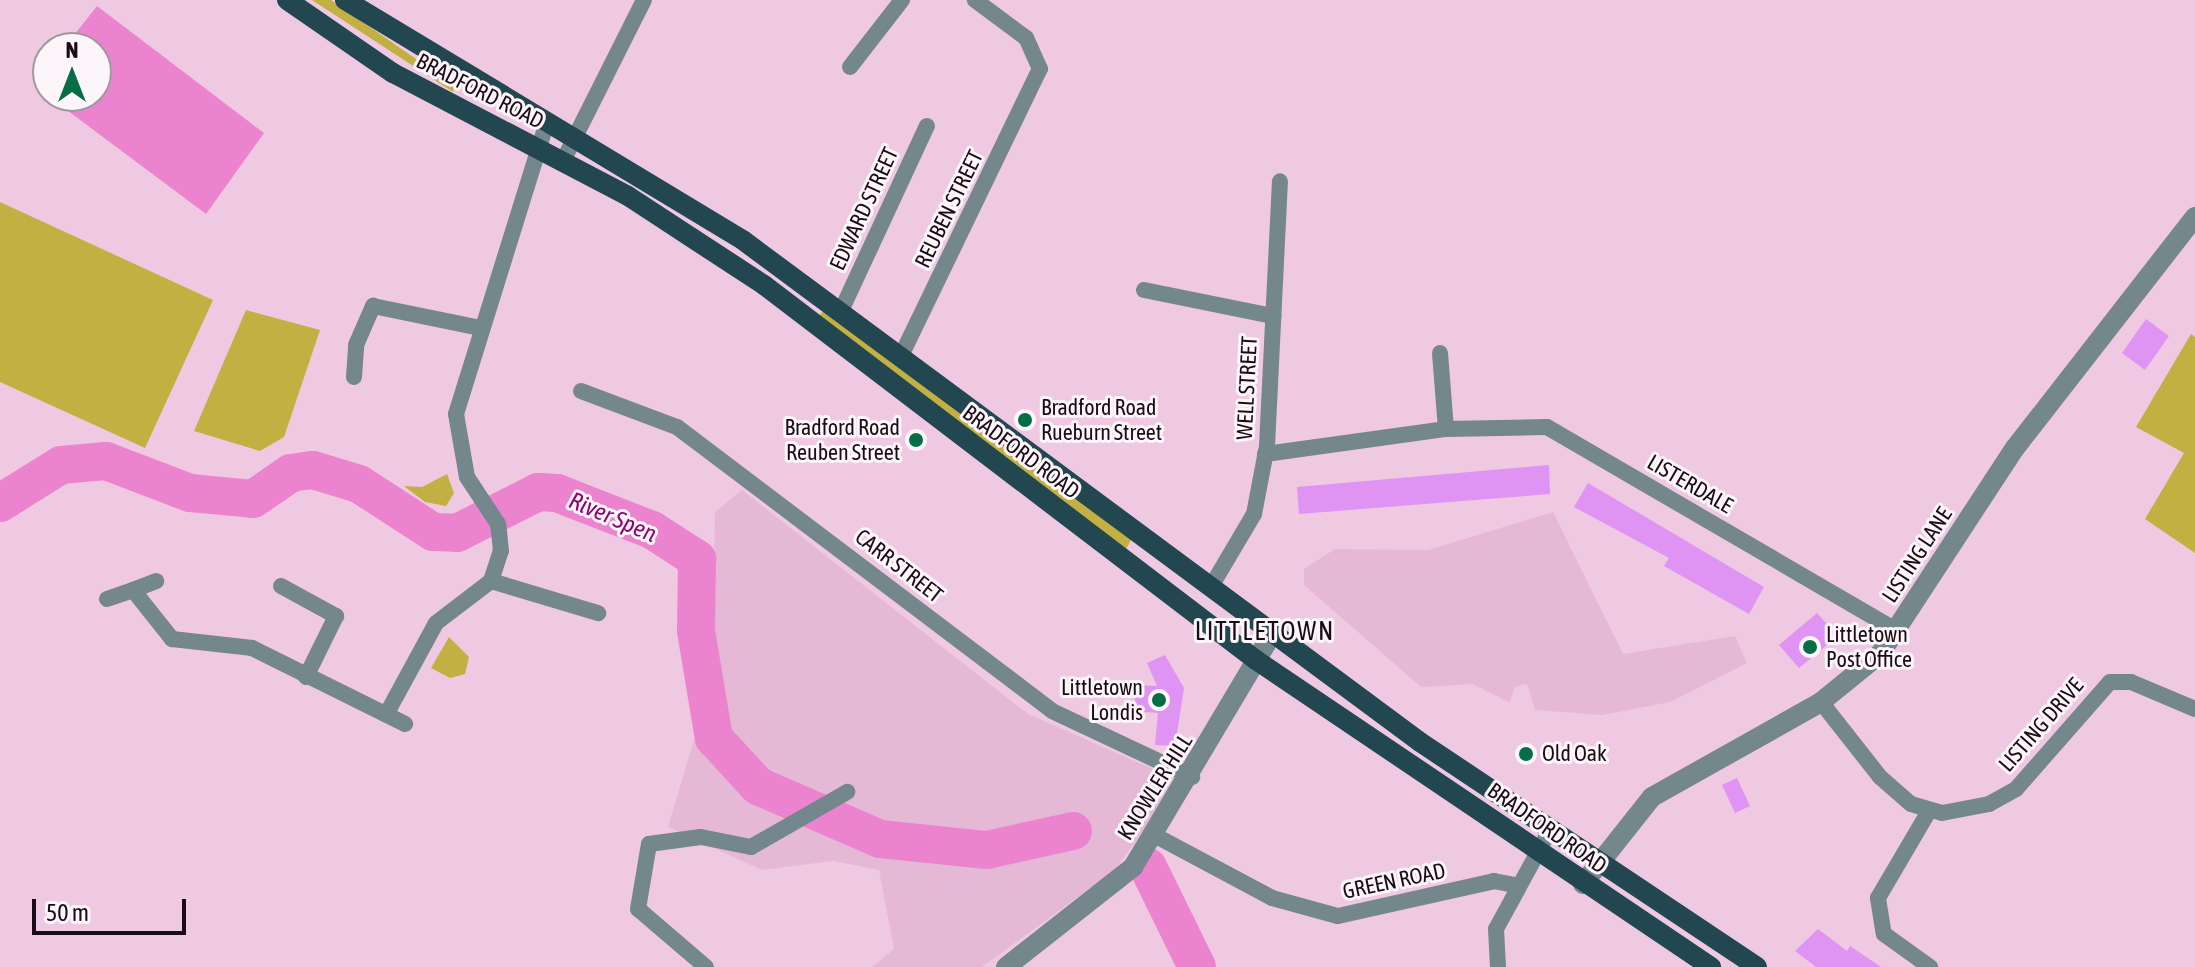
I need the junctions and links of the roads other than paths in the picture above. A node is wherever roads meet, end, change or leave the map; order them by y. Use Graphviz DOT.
graph roads {
  1 [pos="287,0"];
  2 [pos="345,0"];
  3 [pos="644,0"];
  4 [pos="902,0"];
  5 [pos="975,0"];
  6 [pos="850,67"];
  7 [pos="547,122"];
  8 [pos="927,126"];
  9 [pos="573,139"];
  10 [pos="536,147"];
  11 [pos="563,161"];
  12 [pos="1280,181"];
  13 [pos="2195,217"];
  14 [pos="1144,290"];
  15 [pos="841,311"];
  16 [pos="1273,316"];
  17 [pos="480,328"];
  18 [pos="1440,353"];
  19 [pos="901,356"];
  20 [pos="354,377"];
  21 [pos="581,391"];
  22 [pos="1446,429"];
  23 [pos="1265,454"];
  24 [pos="156,581"];
  25 [pos="491,581"];
  26 [pos="1212,585"];
  27 [pos="281,586"];
  28 [pos="133,590"];
  29 [pos="107,599"];
  30 [pos="598,613"];
  31 [pos="1897,631"];
  32 [pos="1273,632"];
  33 [pos="1256,660"];
  34 [pos="306,677"];
  35 [pos="1821,702"];
  36 [pos="2195,709"];
  37 [pos="387,713"];
  38 [pos="405,724"];
  39 [pos="1192,777"];
  40 [pos="847,792"];
  41 [pos="1929,811"];
  42 [pos="1550,830"];
  43 [pos="1156,836"];
  44 [pos="1536,852"];
  45 [pos="1599,862"];
  46 [pos="1583,884"];
  47 [pos="1514,885"];
  48 [pos="1018,964"];
  49 [pos="706,967"];
  50 [pos="1498,967"];
  51 [pos="1711,967"];
  52 [pos="1757,967"];
  53 [pos="1930,967"];
  1 -- 10 [label="main road, BRADFORD ROAD"];
  2 -- 7 [label="main road, BRADFORD ROAD"];
  3 -- 9 [label="street"];
  4 -- 6 [label="street"];
  5 -- 19 [label="street, REUBEN STREET"];
  7 -- 9 [label="main road, BRADFORD ROAD"];
  7 -- 10 [label="street"];
  8 -- 15 [label="street, EDWARD STREET"];
  9 -- 11 [label="street"];
  9 -- 15 [label="main road, BRADFORD ROAD"];
  10 -- 11 [label="main road, BRADFORD ROAD"];
  10 -- 17 [label="street"];
  11 -- 33 [label="main road, BRADFORD ROAD"];
  12 -- 16 [label="street, WELL STREET"];
  13 -- 31 [label="street, LISTING LANE"];
  14 -- 16 [label="street"];
  15 -- 19 [label="main road, BRADFORD ROAD"];
  16 -- 23 [label="street, WELL STREET"];
  17 -- 20 [label="street"];
  17 -- 25 [label="street"];
  18 -- 22 [label="street"];
  19 -- 26 [label="main road, BRADFORD ROAD"];
  21 -- 39 [label="street, CARR STREET"];
  22 -- 23 [label="street, LISTERDALE"];
  22 -- 31 [label="street, LISTERDALE"];
  23 -- 26 [label="street, WELL STREET"];
  24 -- 28 [label="street"];
  25 -- 30 [label="street"];
  25 -- 37 [label="street"];
  26 -- 32 [label="main road, BRADFORD ROAD"];
  27 -- 34 [label="street"];
  28 -- 29 [label="street"];
  28 -- 34 [label="street"];
  31 -- 35 [label="street, LISTING LANE"];
  32 -- 33 [label="street, KNOWLER HILL"];
  32 -- 42 [label="main road, BRADFORD ROAD"];
  33 -- 39 [label="street, KNOWLER HILL"];
  33 -- 44 [label="main road, BRADFORD ROAD"];
  34 -- 37 [label="street"];
  35 -- 41 [label="street"];
  35 -- 45 [label="street, LISTING LANE"];
  36 -- 41 [label="street, LISTING DRIVE"];
  37 -- 38 [label="street"];
  39 -- 43 [label="street, KNOWLER HILL"];
  40 -- 49 [label="street"];
  41 -- 53 [label="street"];
  42 -- 44 [label="street"];
  42 -- 45 [label="main road, BRADFORD ROAD"];
  43 -- 47 [label="street, GREEN ROAD"];
  43 -- 48 [label="street, KNOWLER HILL"];
  44 -- 46 [label="main road, BRADFORD ROAD"];
  44 -- 47 [label="street"];
  45 -- 46 [label="street, LISTING LANE"];
  45 -- 52 [label="main road, BRADFORD ROAD"];
  46 -- 51 [label="main road, BRADFORD ROAD"];
  47 -- 50 [label="street"];
}
